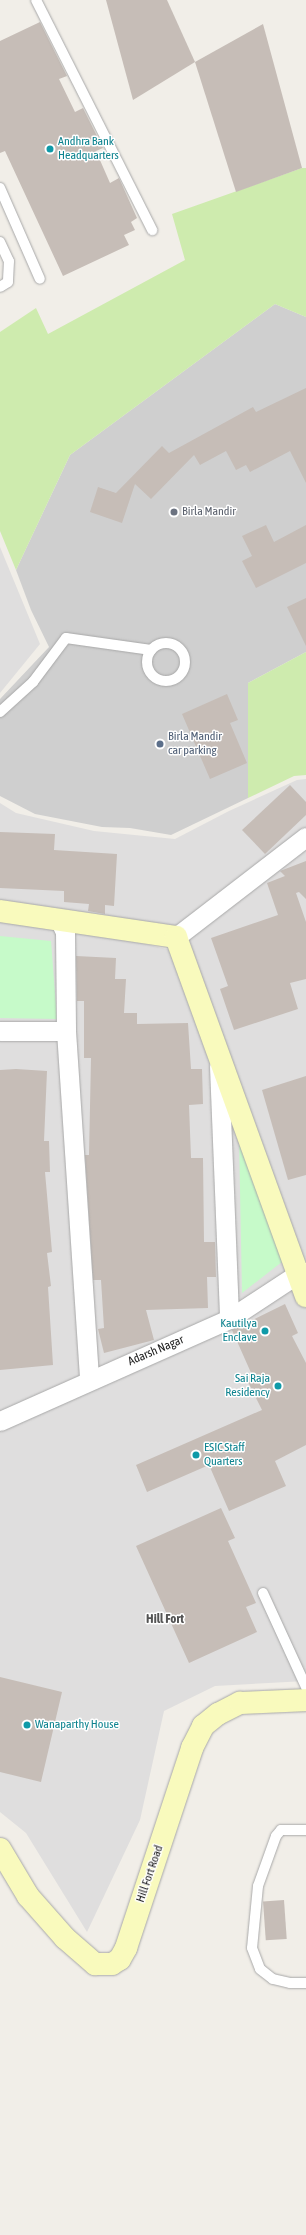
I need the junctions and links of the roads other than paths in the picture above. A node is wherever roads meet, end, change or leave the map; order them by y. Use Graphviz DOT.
graph roads {
  1 [pos="36,0"];
  2 [pos="0,188"];
  3 [pos="152,230"];
  4 [pos="0,242"];
  5 [pos="40,279"];
  6 [pos="0,287"];
  7 [pos="152,650"];
  8 [pos="0,712"];
  9 [pos="306,837"];
  10 [pos="0,911"];
  11 [pos="59,919"];
  12 [pos="176,937"];
  13 [pos="0,1031"];
  14 [pos="66,1031"];
  15 [pos="219,1056"];
  16 [pos="302,1273"];
  17 [pos="306,1296"];
  18 [pos="229,1319"];
  19 [pos="88,1380"];
  20 [pos="0,1420"];
  21 [pos="263,1593"];
  22 [pos="306,1687"];
  23 [pos="306,1700"];
  24 [pos="306,1830"];
  25 [pos="0,1849"];
  26 [pos="306,1983"];
  1 -- 3 [label="lane"];
  2 -- 5 [label="lane"];
  4 -- 6 [label="lane"];
  7 -- 8 [label="lane"];
  9 -- 12 [label="street"];
  10 -- 11 [label="street"];
  11 -- 12 [label="street"];
  11 -- 14 [label="street"];
  12 -- 15 [label="street"];
  13 -- 14 [label="street"];
  14 -- 19 [label="street"];
  15 -- 16 [label="street"];
  15 -- 18 [label="street"];
  16 -- 17 [label="street"];
  16 -- 18 [label="street, Adarsh Nagar"];
  18 -- 19 [label="street, Adarsh Nagar"];
  19 -- 20 [label="street, Adarsh Nagar"];
  21 -- 22 [label="lane"];
  23 -- 25 [label="street, Hill Fort Road"];
  24 -- 26 [label="lane"];
}
